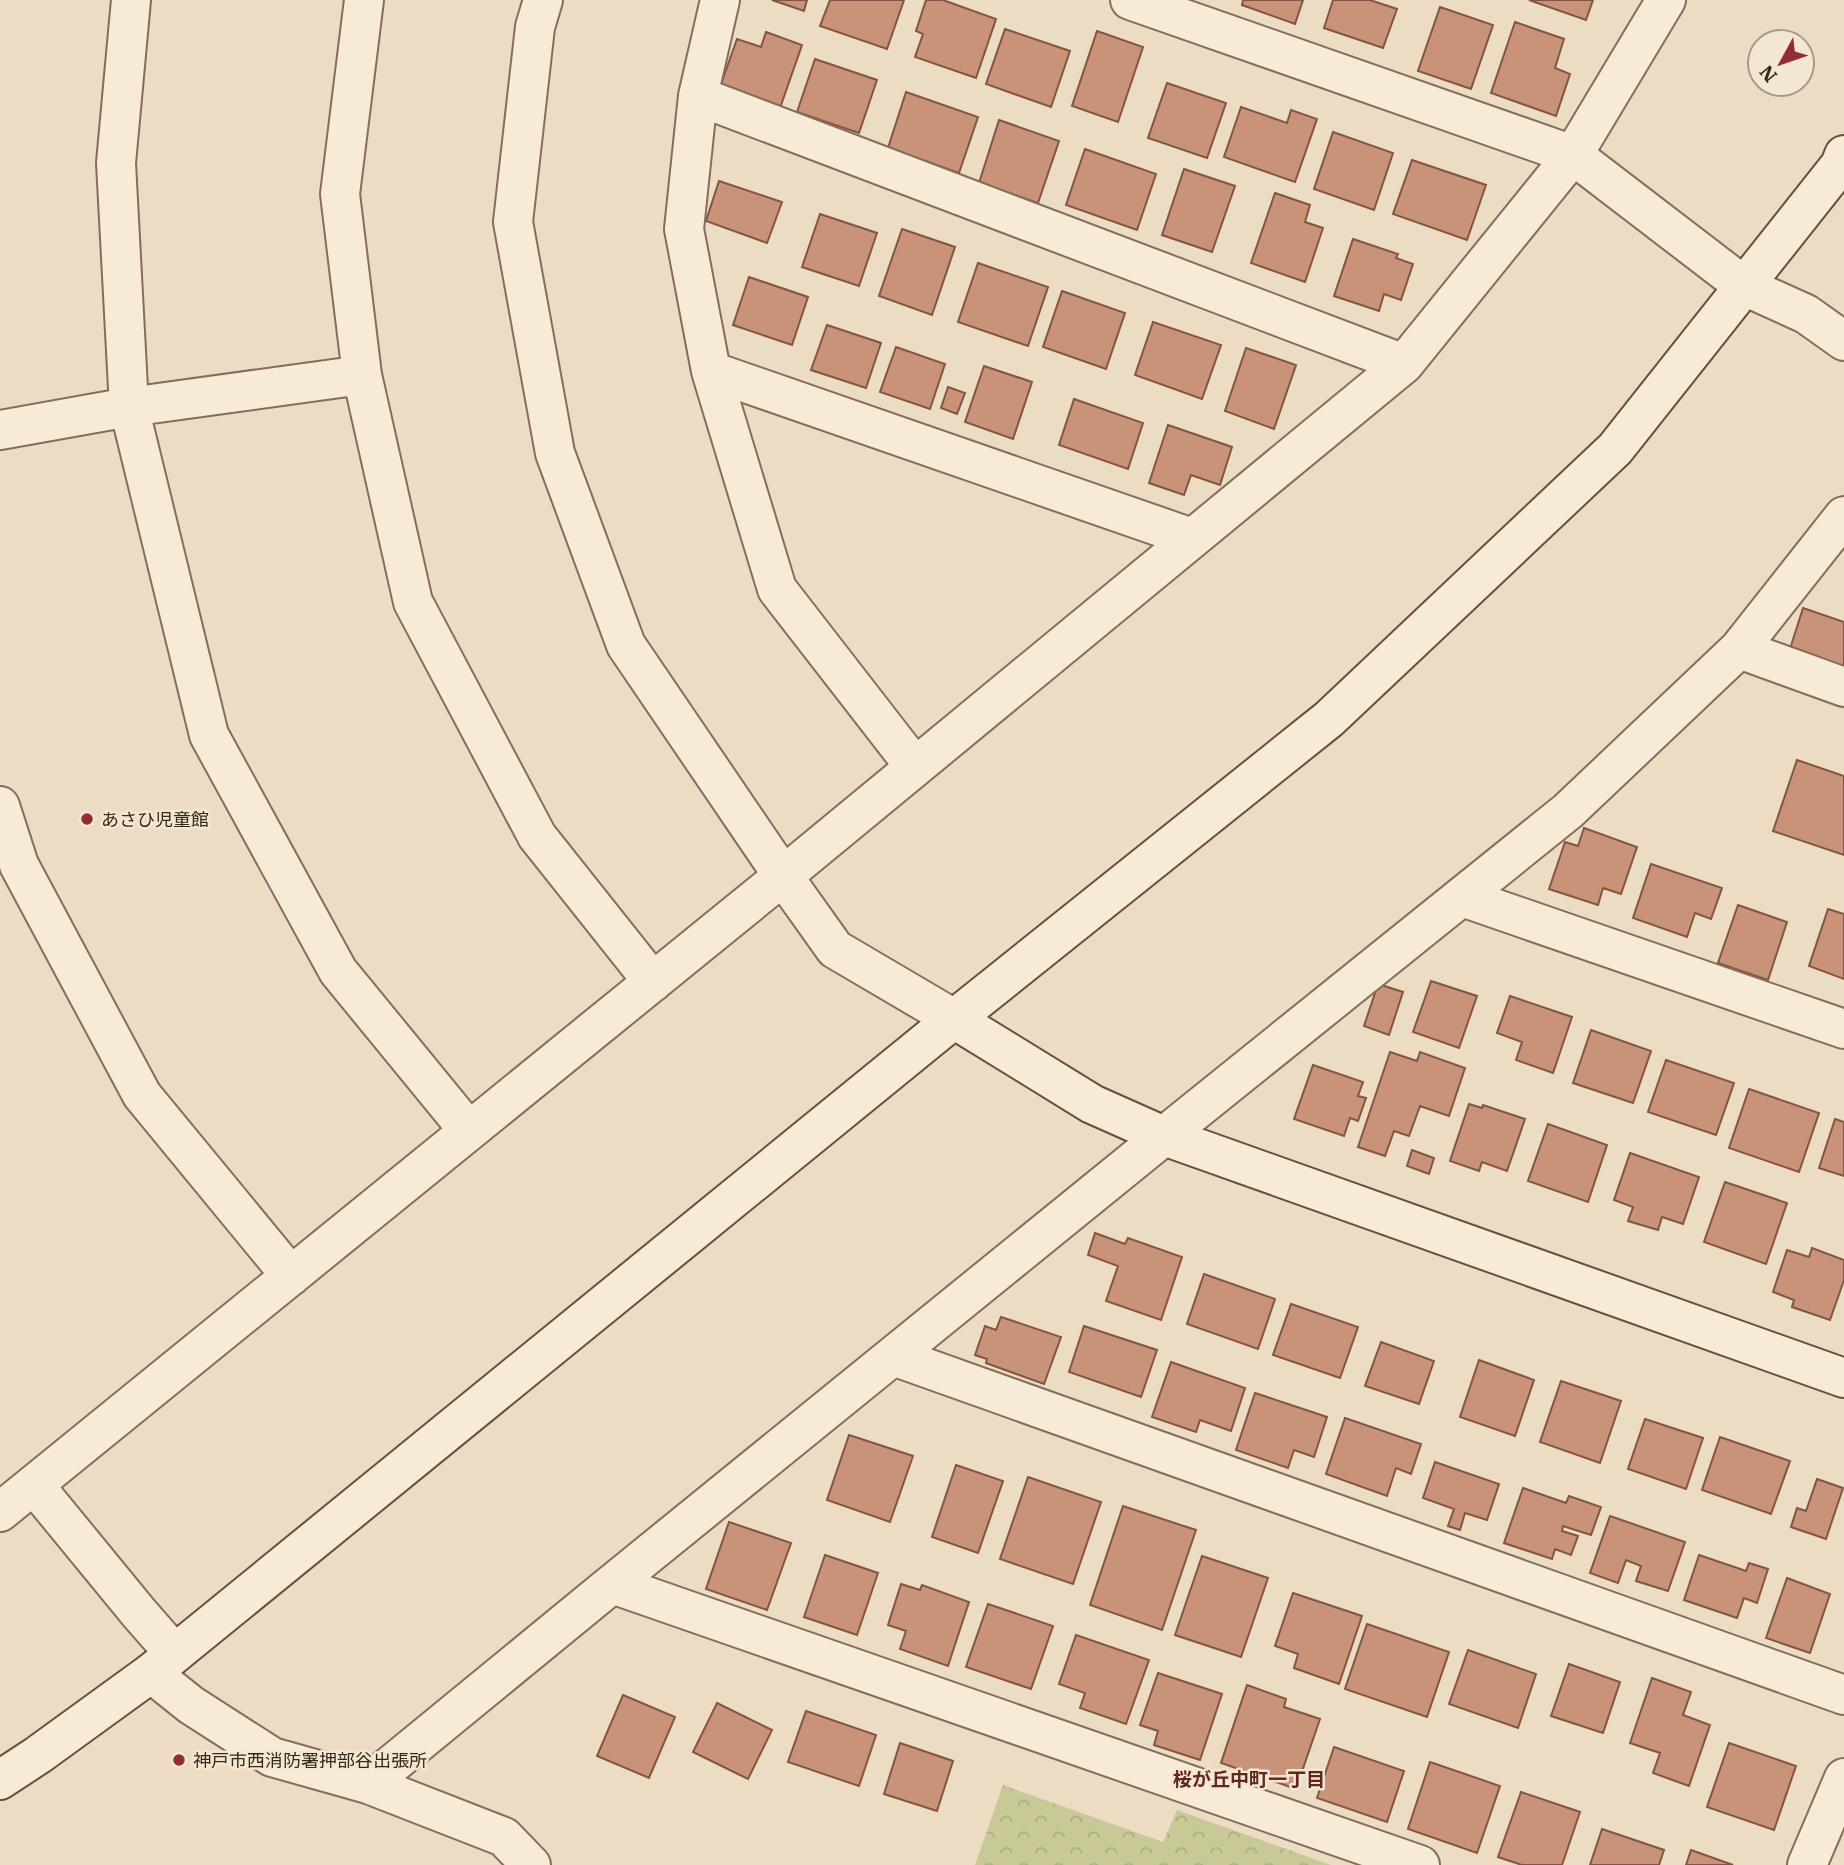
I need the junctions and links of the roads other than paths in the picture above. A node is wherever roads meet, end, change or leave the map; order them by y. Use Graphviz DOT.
graph roads {
  1 [pos="131,0"];
  2 [pos="364,0"];
  3 [pos="543,0"];
  4 [pos="720,0"];
  5 [pos="1130,0"];
  6 [pos="1666,0"];
  7 [pos="698,96"];
  8 [pos="1573,155"];
  9 [pos="1844,155"];
  10 [pos="1744,286"];
  11 [pos="1844,341"];
  12 [pos="1404,364"];
  13 [pos="711,371"];
  14 [pos="362,375"];
  15 [pos="129,407"];
  16 [pos="0,430"];
  17 [pos="1844,516"];
  18 [pos="1192,538"];
  19 [pos="1739,649"];
  20 [pos="1844,687"];
  21 [pos="915,767"];
  22 [pos="0,806"];
  23 [pos="783,876"];
  24 [pos="1462,897"];
  25 [pos="653,982"];
  26 [pos="954,1018"];
  27 [pos="1844,1029"];
  28 [pos="469,1131"];
  29 [pos="1164,1136"];
  30 [pos="291,1276"];
  31 [pos="893,1356"];
  32 [pos="1844,1378"];
  33 [pos="34,1485"];
  34 [pos="0,1512"];
  35 [pos="612,1584"];
  36 [pos="162,1663"];
  37 [pos="1844,1695"];
  38 [pos="1844,1778"];
  39 [pos="0,1780"];
  40 [pos="368,1784"];
  41 [pos="531,1865"];
  42 [pos="1420,1865"];
  43 [pos="1807,1865"];
  1 -- 15 [label="street"];
  2 -- 14 [label="street"];
  3 -- 23 [label="street"];
  4 -- 7 [label="street"];
  5 -- 8 [label="street"];
  6 -- 8 [label="street"];
  7 -- 12 [label="street"];
  7 -- 13 [label="street"];
  8 -- 10 [label="street"];
  8 -- 12 [label="street"];
  9 -- 10 [label="street"];
  10 -- 11 [label="street"];
  10 -- 26 [label="street"];
  12 -- 18 [label="street"];
  13 -- 18 [label="street"];
  13 -- 21 [label="street"];
  14 -- 15 [label="street"];
  14 -- 25 [label="street"];
  15 -- 16 [label="street"];
  15 -- 28 [label="street"];
  17 -- 19 [label="street"];
  18 -- 21 [label="street"];
  19 -- 20 [label="street"];
  19 -- 24 [label="street"];
  21 -- 23 [label="street"];
  22 -- 30 [label="street"];
  23 -- 25 [label="street"];
  23 -- 26 [label="street"];
  24 -- 27 [label="street"];
  24 -- 29 [label="street"];
  25 -- 28 [label="street"];
  26 -- 29 [label="street"];
  26 -- 36 [label="street"];
  28 -- 30 [label="street"];
  29 -- 31 [label="street"];
  29 -- 32 [label="street"];
  30 -- 33 [label="street"];
  31 -- 35 [label="street"];
  31 -- 37 [label="street"];
  33 -- 34 [label="street"];
  33 -- 36 [label="street"];
  35 -- 40 [label="street"];
  35 -- 42 [label="street"];
  36 -- 39 [label="street"];
  36 -- 40 [label="street"];
  38 -- 43 [label="street"];
  40 -- 41 [label="street"];
}
